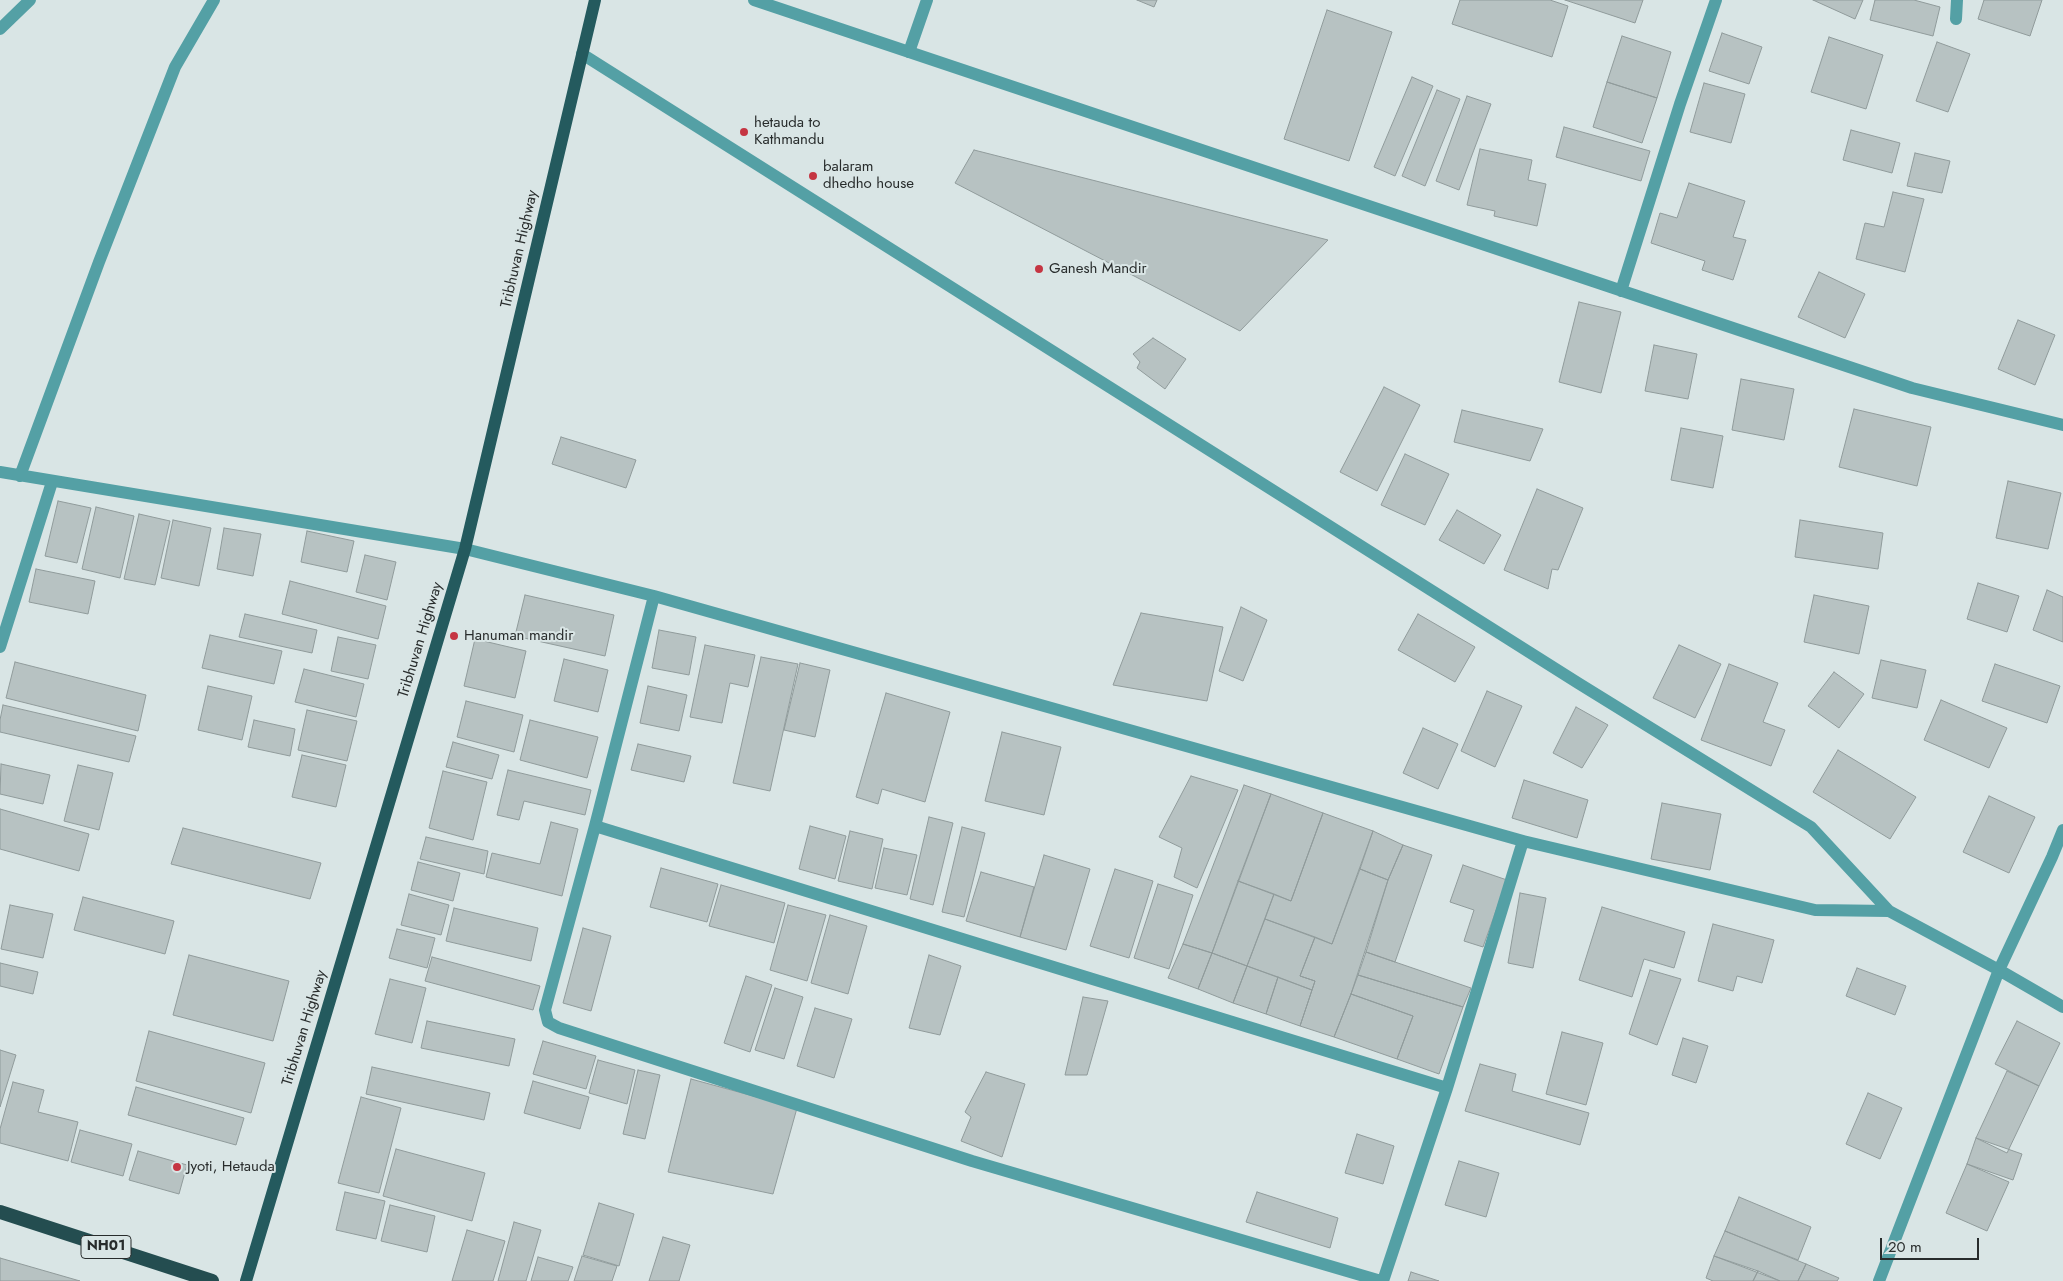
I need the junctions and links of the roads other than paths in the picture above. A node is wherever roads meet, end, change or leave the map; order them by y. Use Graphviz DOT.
graph roads {
  1 [pos="30,0"];
  2 [pos="214,0"];
  3 [pos="595,0"];
  4 [pos="754,0"];
  5 [pos="927,0"];
  6 [pos="1716,0"];
  7 [pos="1957,0"];
  8 [pos="1956,19"];
  9 [pos="0,29"];
  10 [pos="909,52"];
  11 [pos="582,54"];
  12 [pos="1621,291"];
  13 [pos="2063,425"];
  14 [pos="0,472"];
  15 [pos="20,476"];
  16 [pos="52,482"];
  17 [pos="465,548"];
  18 [pos="654,596"];
  19 [pos="0,647"];
  20 [pos="595,826"];
  21 [pos="2063,830"];
  22 [pos="1523,841"];
  23 [pos="1889,911"];
  24 [pos="1999,970"];
  25 [pos="2063,1007"];
  26 [pos="1447,1088"];
  27 [pos="0,1212"];
  28 [pos="212,1281"];
  29 [pos="246,1281"];
  30 [pos="1382,1281"];
  31 [pos="1879,1281"];
  1 -- 9 [label="street"];
  2 -- 15 [label="street"];
  3 -- 11 [label="main road, Tribhuvan Highway"];
  4 -- 10 [label="street"];
  5 -- 10 [label="street"];
  6 -- 12 [label="street"];
  7 -- 8 [label="street"];
  10 -- 12 [label="street"];
  11 -- 17 [label="main road, Tribhuvan Highway"];
  11 -- 23 [label="street"];
  12 -- 13 [label="street"];
  14 -- 15 [label="street"];
  15 -- 16 [label="street"];
  16 -- 17 [label="street"];
  16 -- 19 [label="street"];
  17 -- 18 [label="street"];
  17 -- 29 [label="main road, Tribhuvan Highway"];
  18 -- 20 [label="street"];
  18 -- 22 [label="street"];
  20 -- 26 [label="street"];
  20 -- 30 [label="street"];
  21 -- 24 [label="street"];
  22 -- 23 [label="street"];
  22 -- 26 [label="street"];
  23 -- 24 [label="street"];
  24 -- 25 [label="street"];
  24 -- 31 [label="street"];
  26 -- 30 [label="street"];
  27 -- 28 [label="highway, NH01"];
}
